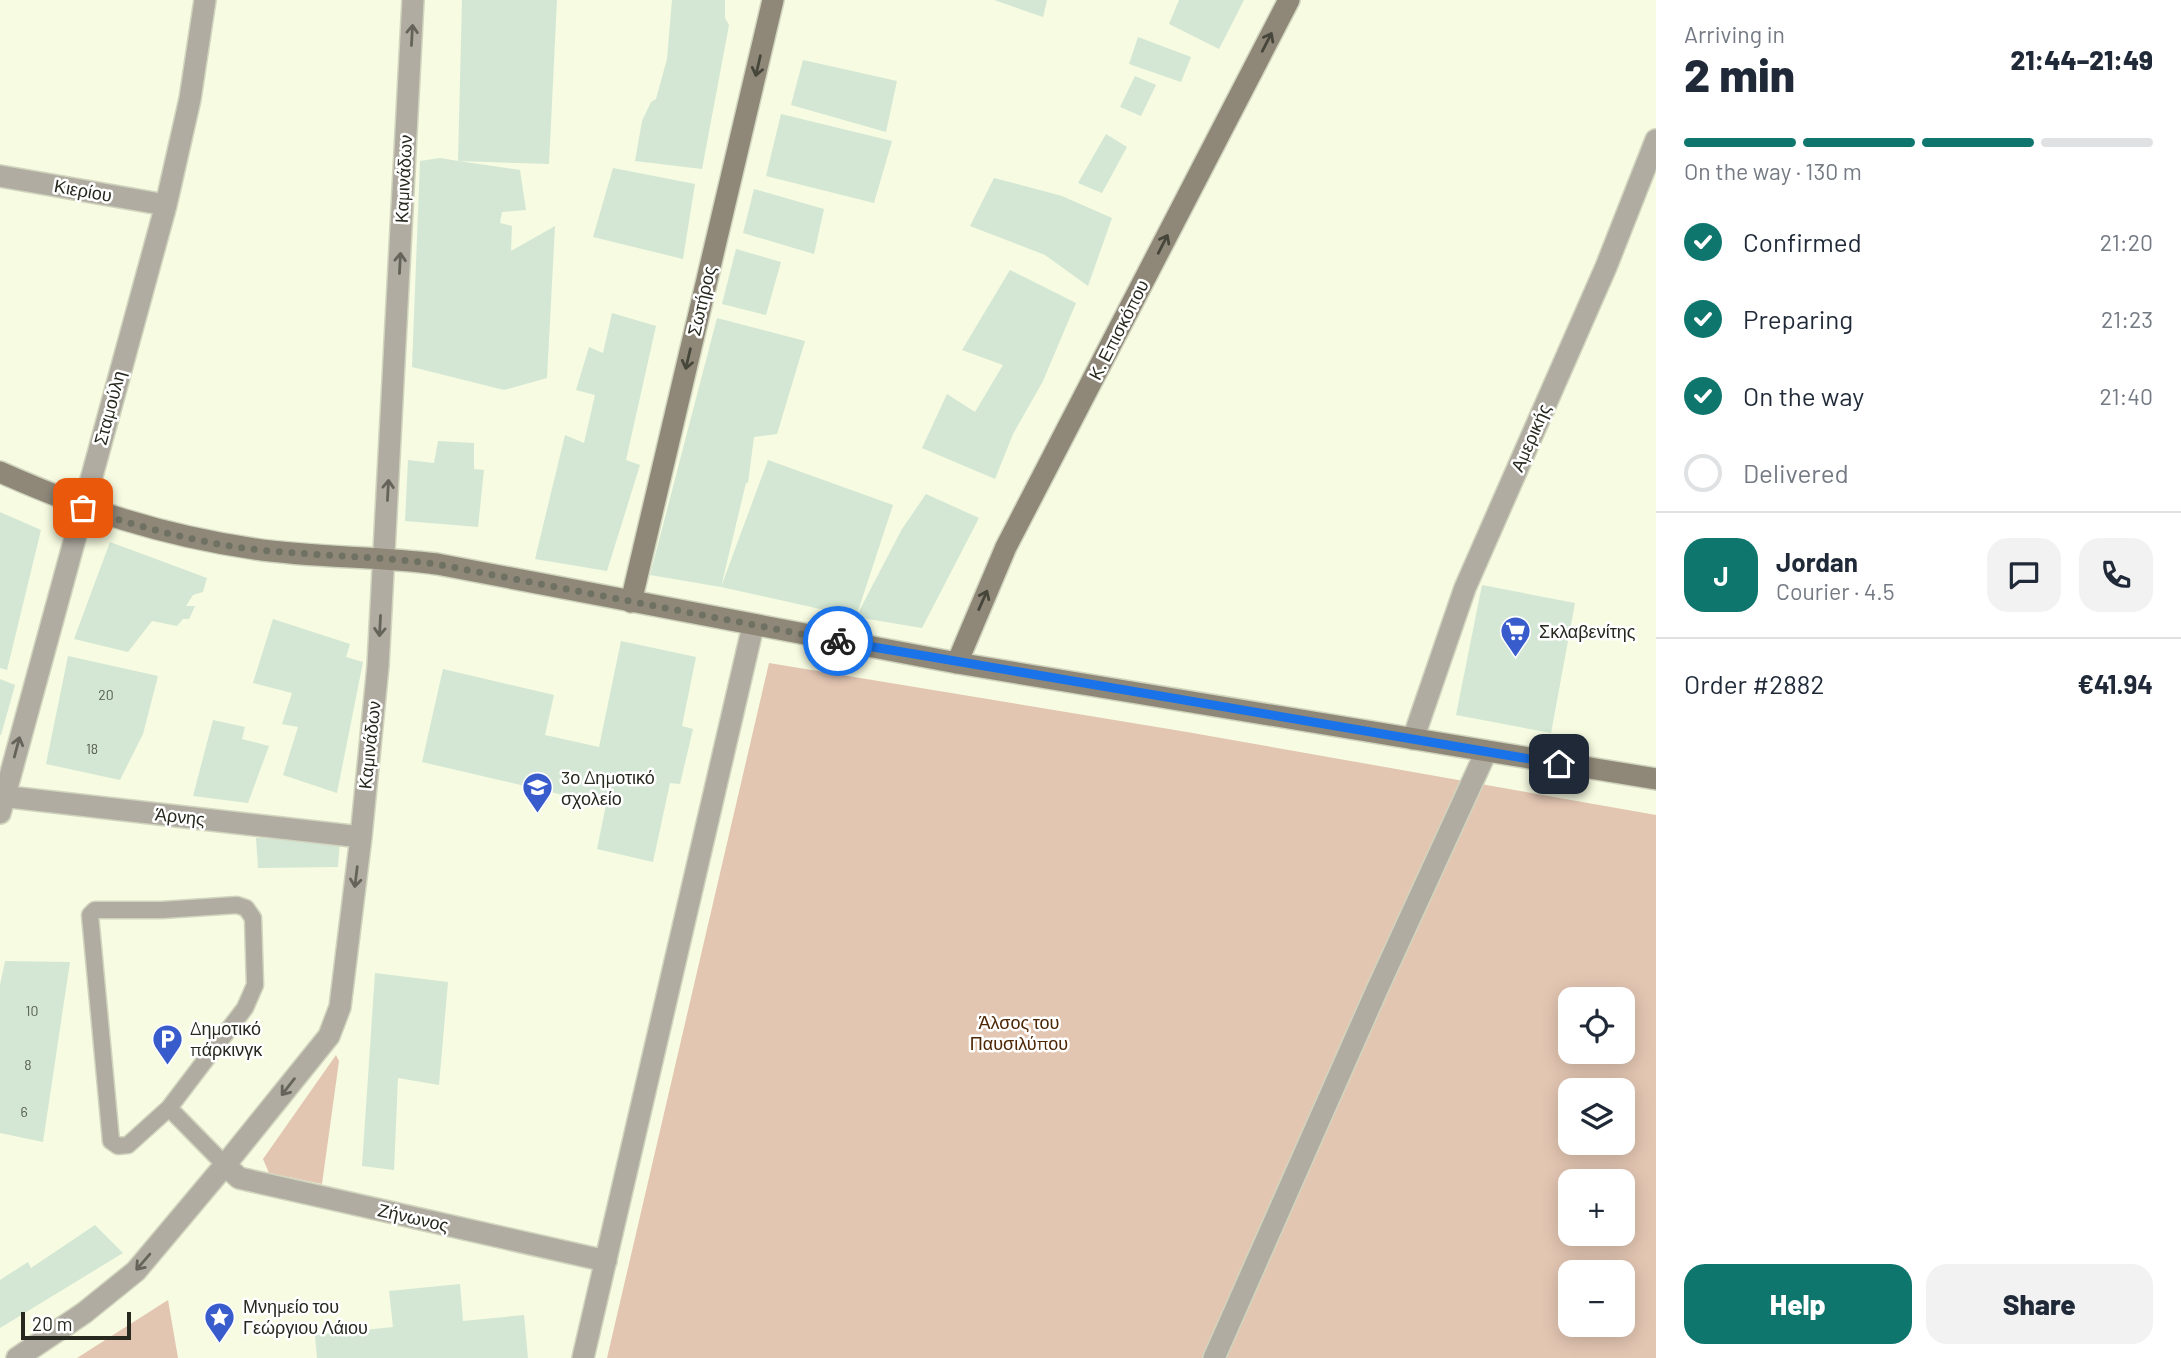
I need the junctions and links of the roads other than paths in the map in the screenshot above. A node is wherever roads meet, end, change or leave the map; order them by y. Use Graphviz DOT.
graph roads {
  1 [pos="205,0"];
  2 [pos="414,0"];
  3 [pos="773,0"];
  4 [pos="1289,0"];
  5 [pos="1656,140"];
  6 [pos="0,176"];
  7 [pos="166,205"];
  8 [pos="0,472"];
  9 [pos="83,508"];
  10 [pos="384,558"];
  11 [pos="631,602"];
  12 [pos="754,626"];
  13 [pos="957,663"];
  14 [pos="1413,739"];
  15 [pos="1486,752"];
  16 [pos="1656,779"];
  17 [pos="1,802"];
  18 [pos="361,837"];
  19 [pos="169,1108"];
  20 [pos="225,1165"];
  21 [pos="606,1261"];
  22 [pos="16,1358"];
  23 [pos="583,1358"];
  24 [pos="1214,1358"];
  1 -- 7 [label="street, Σταμούλη"];
  10 -- 2 [label="street, Καμινάδων, one-way"];
  3 -- 11 [label="main road, Σωτήρος, one-way"];
  13 -- 4 [label="main road, Κ. Επισκόπου, one-way"];
  5 -- 14 [label="street, Αμερικής"];
  6 -- 7 [label="street, Κιερίου"];
  7 -- 9 [label="street, Σταμούλη"];
  8 -- 9 [label="main road"];
  9 -- 10 [label="main road"];
  17 -- 9 [label="street, Σταμούλη, one-way"];
  10 -- 11 [label="main road"];
  10 -- 18 [label="street, Καμινάδων, one-way"];
  11 -- 12 [label="main road"];
  12 -- 13 [label="main road"];
  12 -- 21 [label="street"];
  13 -- 14 [label="main road"];
  14 -- 15 [label="main road"];
  15 -- 16 [label="main road"];
  15 -- 24 [label="street"];
  17 -- 18 [label="street, Άρνης"];
  18 -- 20 [label="street, Καμινάδων, one-way"];
  19 -- 19 [label="lane"];
  19 -- 20 [label="lane"];
  20 -- 21 [label="street, Ζήνωνος"];
  20 -- 22 [label="street, Καμινάδων, one-way"];
  21 -- 23 [label="street"];
}
